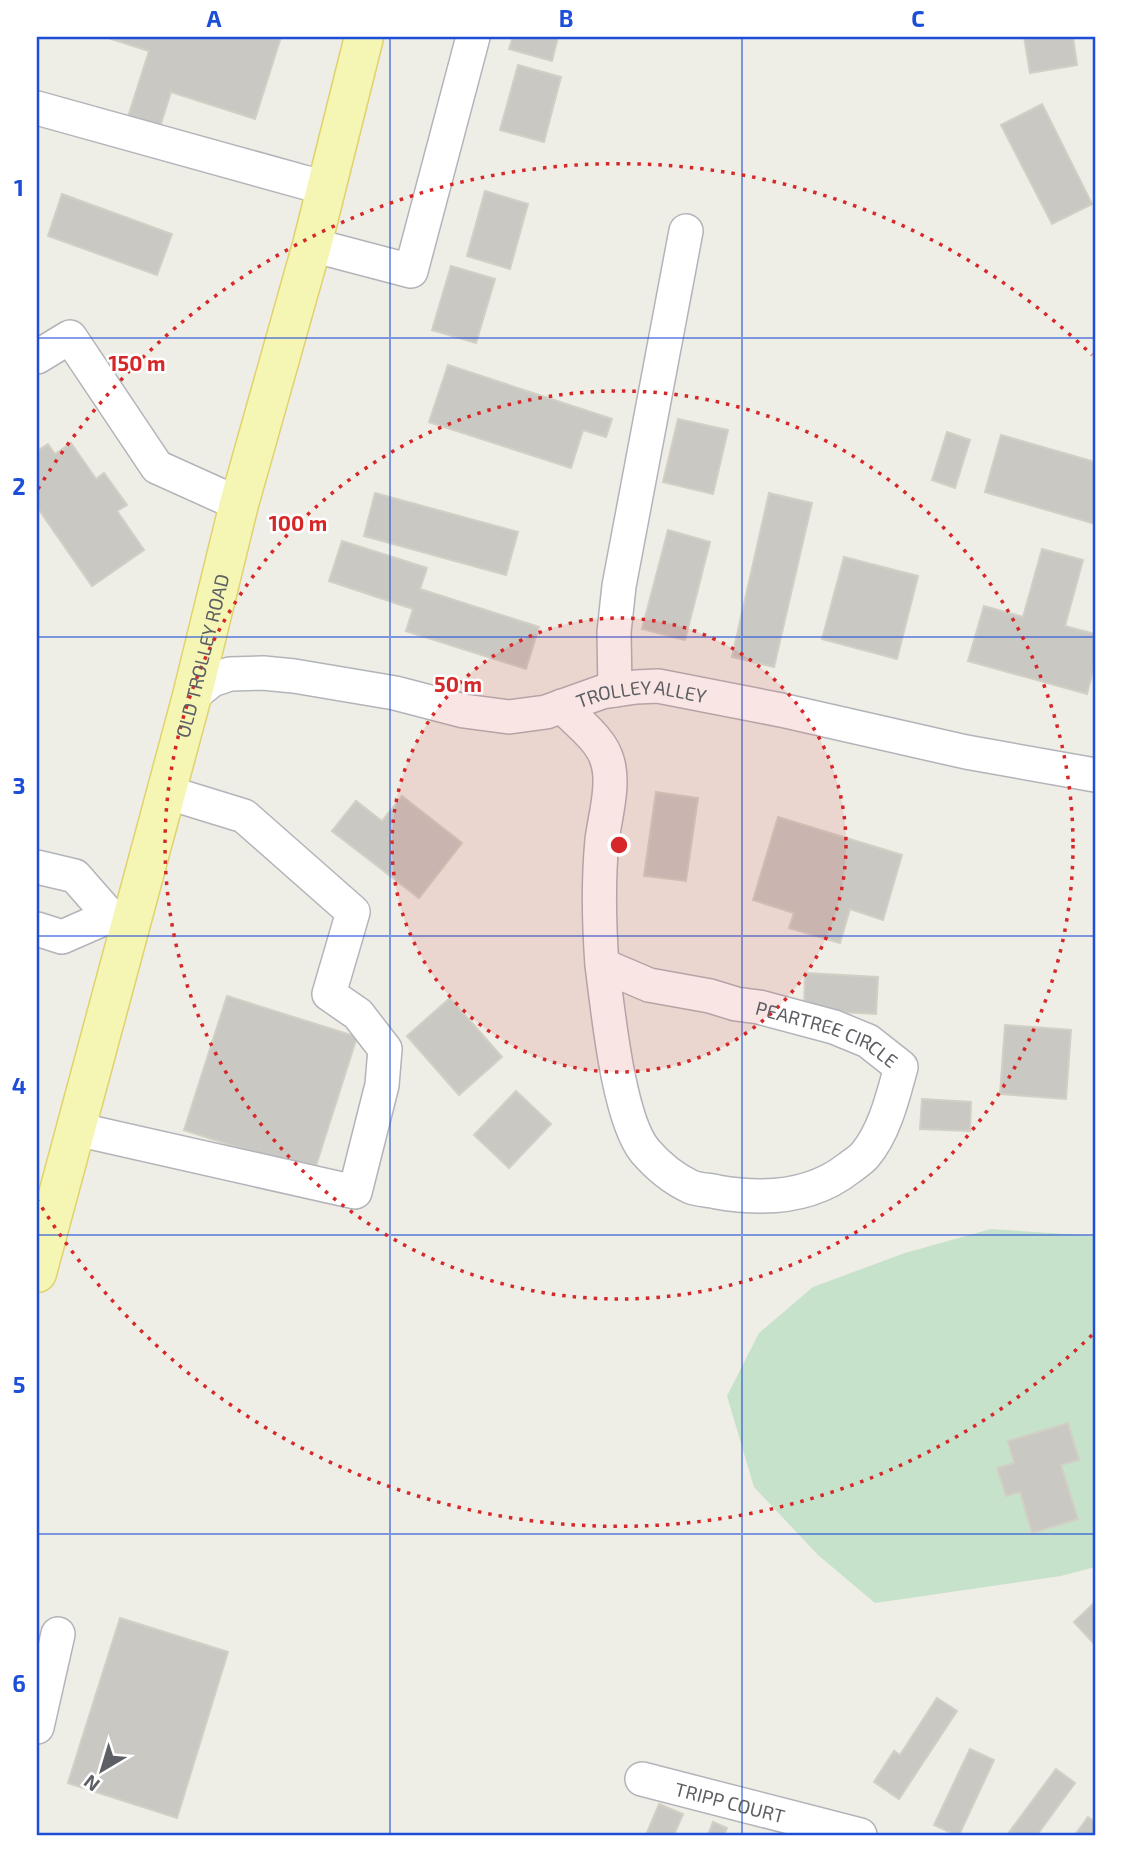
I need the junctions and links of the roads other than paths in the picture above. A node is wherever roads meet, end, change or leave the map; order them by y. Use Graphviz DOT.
graph roads {
  1 [pos="364,37"];
  2 [pos="473,37"];
  3 [pos="37,108"];
  4 [pos="325,188"];
  5 [pos="686,231"];
  6 [pos="312,245"];
  7 [pos="37,357"];
  8 [pos="239,504"];
  9 [pos="615,690"];
  10 [pos="192,696"];
  11 [pos="562,706"];
  12 [pos="1095,775"];
  13 [pos="166,792"];
  14 [pos="37,867"];
  15 [pos="121,918"];
  16 [pos="37,929"];
  17 [pos="602,965"];
  18 [pos="76,1129"];
  19 [pos="37,1273"];
  20 [pos="58,1634"];
  21 [pos="37,1727"];
  22 [pos="642,1779"];
  23 [pos="860,1835"];
  1 -- 4 [label="main road, OLD TROLLEY ROAD"];
  2 -- 6 [label="street"];
  3 -- 4 [label="street"];
  4 -- 6 [label="main road, OLD TROLLEY ROAD"];
  5 -- 9 [label="street"];
  6 -- 8 [label="main road, OLD TROLLEY ROAD"];
  7 -- 8 [label="street"];
  8 -- 10 [label="main road, OLD TROLLEY ROAD"];
  9 -- 11 [label="street, TROLLEY ALLEY"];
  9 -- 12 [label="street, TROLLEY ALLEY"];
  10 -- 11 [label="street, TROLLEY ALLEY"];
  10 -- 13 [label="main road, OLD TROLLEY ROAD"];
  11 -- 17 [label="street, PEARTREE CIRCLE"];
  13 -- 15 [label="main road, OLD TROLLEY ROAD"];
  13 -- 18 [label="street"];
  14 -- 15 [label="street"];
  15 -- 16 [label="street"];
  15 -- 18 [label="main road, OLD TROLLEY ROAD"];
  17 -- 17 [label="street, PEARTREE CIRCLE"];
  18 -- 19 [label="main road, OLD TROLLEY ROAD"];
  20 -- 21 [label="street"];
  22 -- 23 [label="street, TRIPP COURT"];
}
